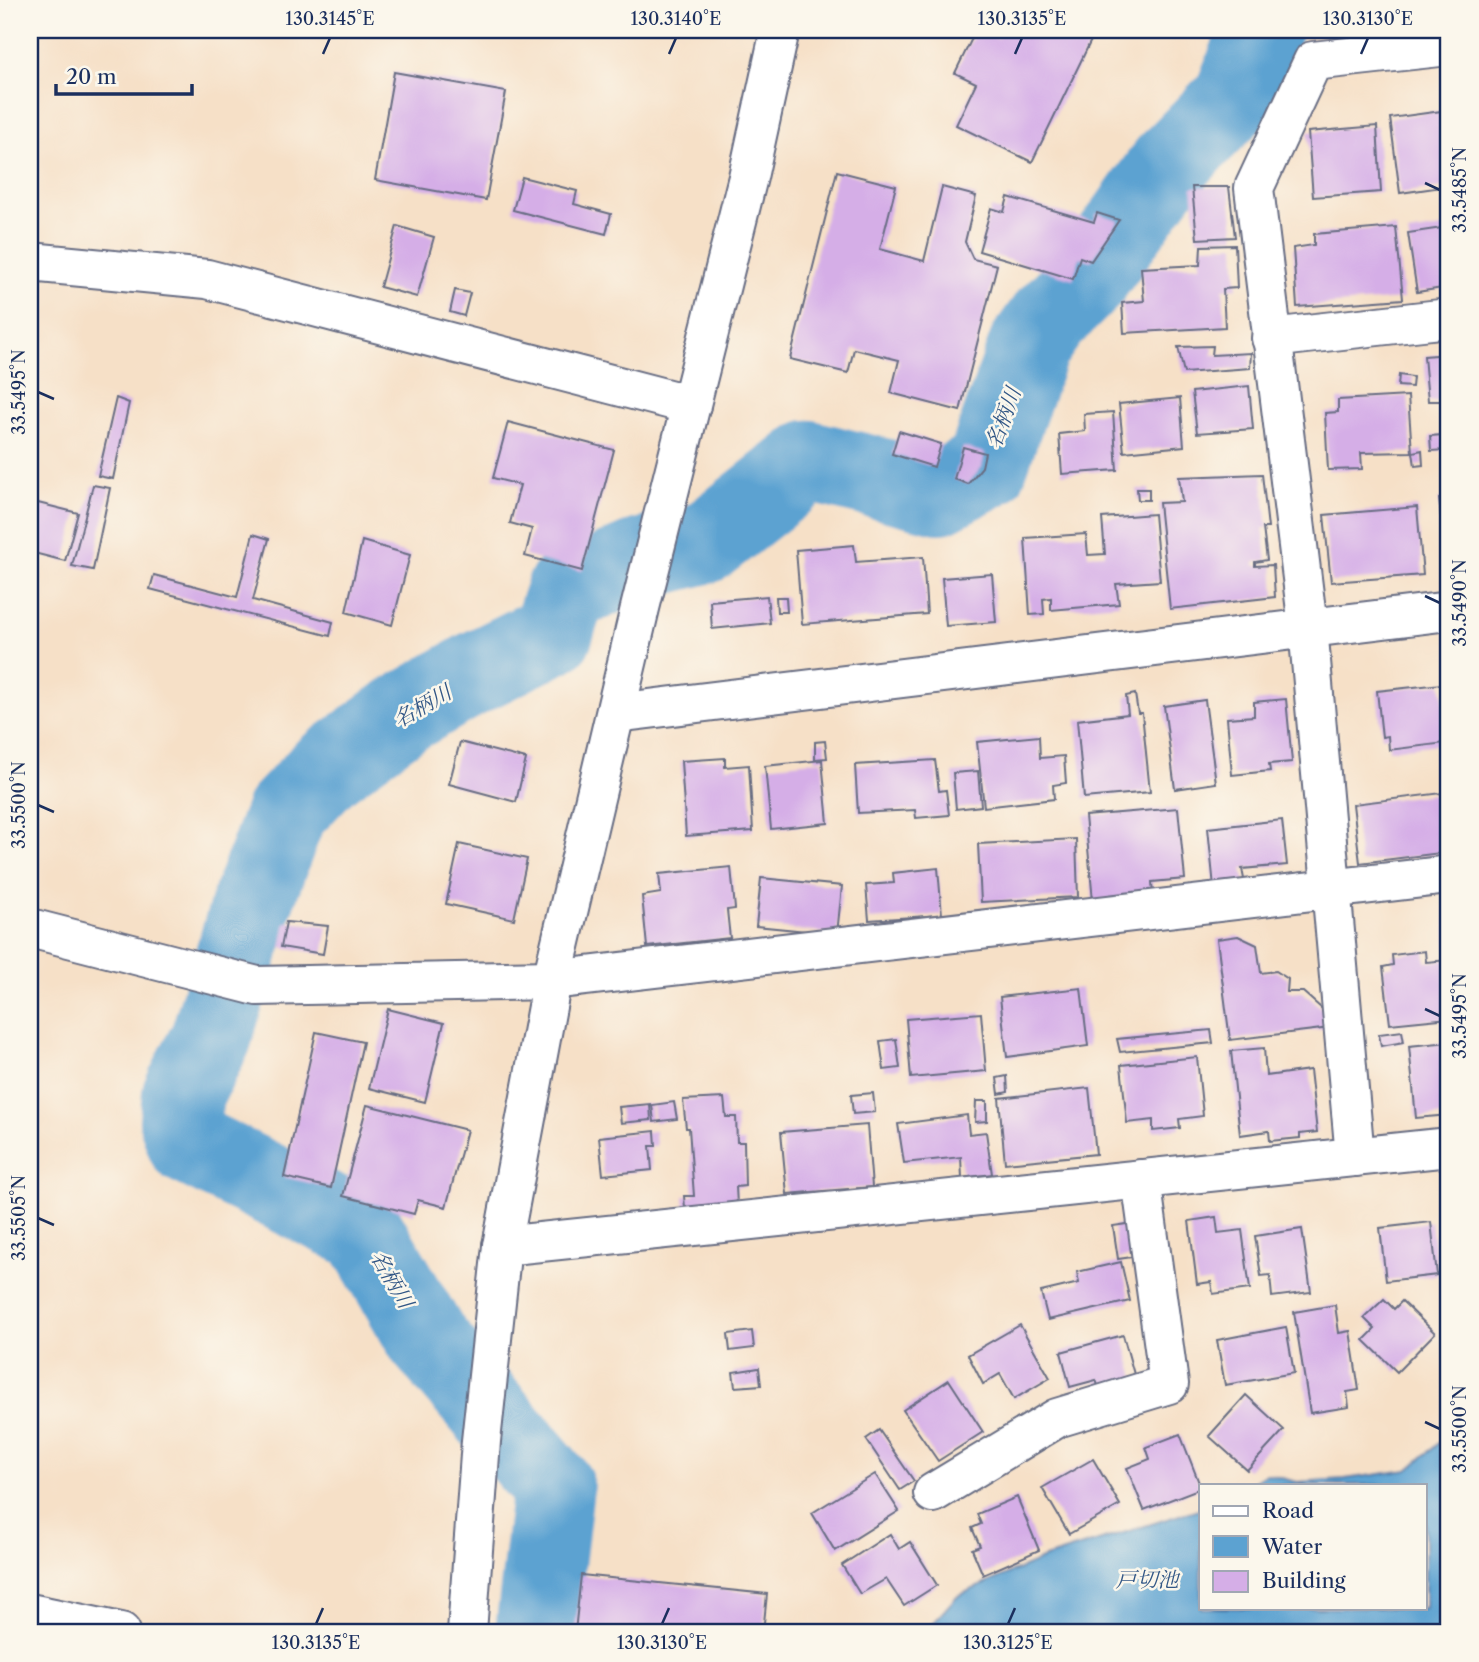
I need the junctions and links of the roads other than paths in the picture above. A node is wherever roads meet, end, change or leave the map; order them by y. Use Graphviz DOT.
graph roads {
  1 [pos="780,30"];
  2 [pos="1449,46"];
  3 [pos="30,262"];
  4 [pos="1449,318"];
  5 [pos="1271,338"];
  6 [pos="691,405"];
  7 [pos="1449,611"];
  8 [pos="1308,627"];
  9 [pos="616,713"];
  10 [pos="1449,875"];
  11 [pos="1329,889"];
  12 [pos="30,928"];
  13 [pos="552,980"];
  14 [pos="1449,1147"];
  15 [pos="1355,1157"];
  16 [pos="1141,1179"];
  17 [pos="502,1246"];
  18 [pos="933,1493"];
  19 [pos="30,1614"];
  20 [pos="121,1632"];
  21 [pos="467,1632"];
  1 -- 6 [label="street"];
  2 -- 5 [label="street"];
  3 -- 6 [label="street"];
  4 -- 5 [label="street"];
  5 -- 8 [label="street"];
  6 -- 9 [label="street"];
  7 -- 8 [label="street"];
  8 -- 9 [label="street"];
  8 -- 11 [label="street"];
  9 -- 13 [label="street"];
  10 -- 11 [label="street"];
  11 -- 13 [label="street"];
  11 -- 15 [label="street"];
  12 -- 13 [label="street"];
  13 -- 17 [label="street"];
  14 -- 15 [label="street"];
  15 -- 16 [label="street"];
  16 -- 17 [label="street"];
  16 -- 18 [label="street"];
  17 -- 21 [label="street"];
  19 -- 20 [label="street"];
}
